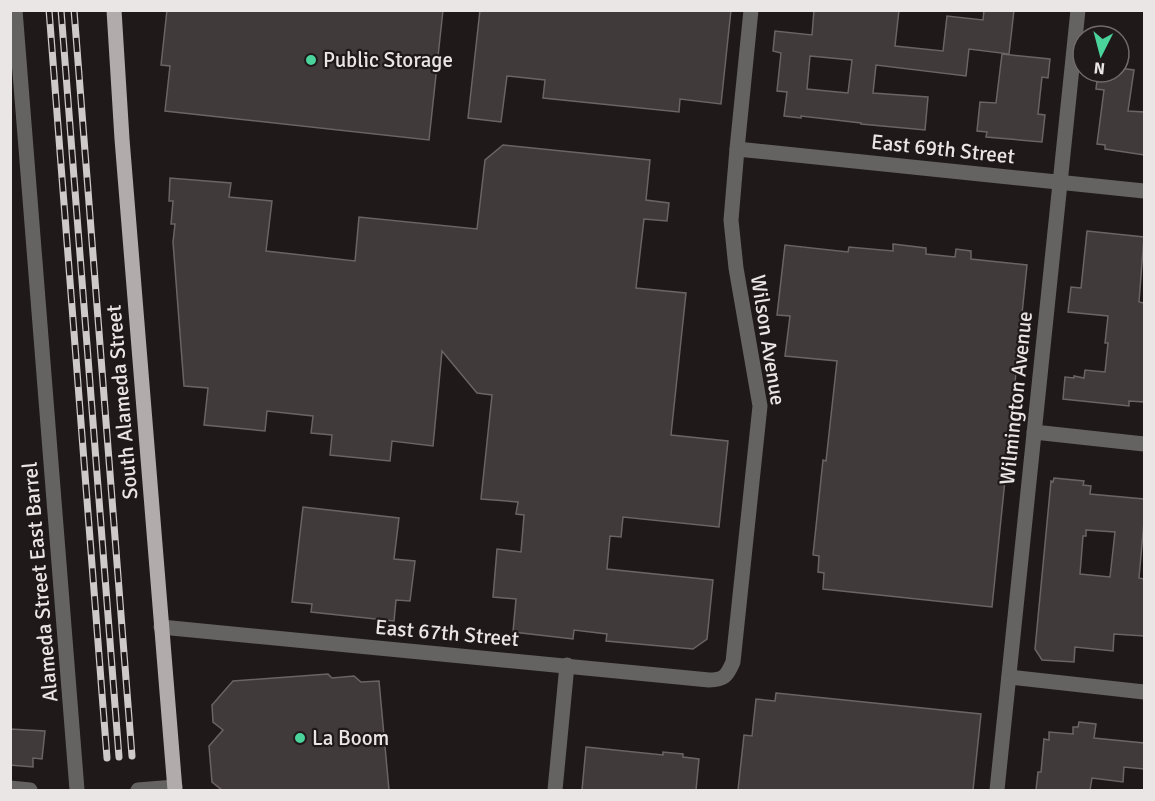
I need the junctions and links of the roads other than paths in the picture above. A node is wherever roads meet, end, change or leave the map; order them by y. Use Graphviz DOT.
graph roads {
  1 [pos="15,10"];
  2 [pos="114,10"];
  3 [pos="751,10"];
  4 [pos="1078,10"];
  5 [pos="737,149"];
  6 [pos="1060,182"];
  7 [pos="1144,191"];
  8 [pos="1034,432"];
  9 [pos="1144,444"];
  10 [pos="161,627"];
  11 [pos="567,665"];
  12 [pos="728,675"];
  13 [pos="1009,677"];
  14 [pos="1144,692"];
  15 [pos="10,788"];
  16 [pos="175,789"];
  17 [pos="30,790"];
  18 [pos="78,790"];
  19 [pos="138,790"];
  20 [pos="555,790"];
  21 [pos="997,790"];
  1 -- 18 [label="street, Alameda Street East Barrel"];
  2 -- 10 [label="main road, South Alameda Street"];
  3 -- 5 [label="street, Wilson Avenue"];
  4 -- 6 [label="street, Wilmington Avenue"];
  5 -- 6 [label="street, East 69th Street"];
  5 -- 12 [label="street, Wilson Avenue"];
  6 -- 7 [label="street, East 69th Street"];
  6 -- 8 [label="street, Wilmington Avenue"];
  8 -- 9 [label="street"];
  8 -- 13 [label="street, Wilmington Avenue"];
  10 -- 11 [label="street, East 67th Street"];
  10 -- 16 [label="main road, South Alameda Street"];
  11 -- 12 [label="street, East 67th Street"];
  11 -- 20 [label="street"];
  13 -- 14 [label="street"];
  13 -- 21 [label="street, Wilmington Avenue"];
  15 -- 17 [label="street"];
  16 -- 19 [label="street"];
}
